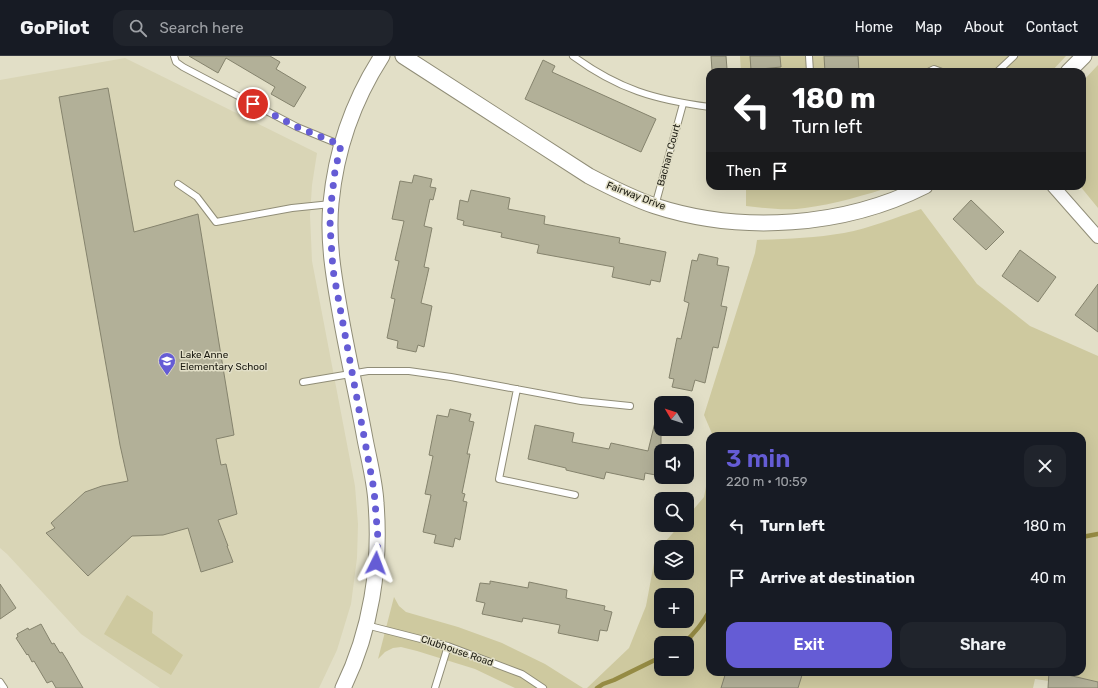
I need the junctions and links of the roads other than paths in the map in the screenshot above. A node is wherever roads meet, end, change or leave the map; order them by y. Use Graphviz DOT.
graph roads {
  1 [pos="174,56"];
  2 [pos="382,56"];
  3 [pos="403,56"];
  4 [pos="573,56"];
  5 [pos="810,56"];
  6 [pos="1014,56"];
  7 [pos="1084,56"];
  8 [pos="810,68"];
  9 [pos="1001,68"];
  10 [pos="1072,68"];
  11 [pos="683,104"];
  12 [pos="706,107"];
  13 [pos="341,145"];
  14 [pos="178,184"];
  15 [pos="915,190"];
  16 [pos="1057,190"];
  17 [pos="331,204"];
  18 [pos="655,206"];
  19 [pos="1098,237"];
  20 [pos="351,373"];
  21 [pos="302,382"];
  22 [pos="517,389"];
  23 [pos="630,406"];
  24 [pos="575,495"];
  25 [pos="366,625"];
  26 [pos="448,646"];
  27 [pos="0,682"];
  28 [pos="4,688"];
  29 [pos="343,688"];
  30 [pos="435,688"];
  31 [pos="543,688"];
  1 -- 13 [label="lane"];
  2 -- 13 [label="street"];
  3 -- 18 [label="street, Fairway Drive"];
  4 -- 11 [label="lane"];
  5 -- 8 [label="lane"];
  6 -- 9 [label="lane"];
  7 -- 10 [label="street"];
  11 -- 12 [label="lane"];
  11 -- 18 [label="lane, Bachan Court"];
  13 -- 17 [label="street"];
  14 -- 17 [label="lane"];
  15 -- 18 [label="street, Fairway Drive"];
  16 -- 19 [label="street"];
  17 -- 20 [label="street"];
  20 -- 21 [label="lane"];
  20 -- 22 [label="lane"];
  20 -- 25 [label="street"];
  22 -- 23 [label="lane"];
  22 -- 24 [label="lane"];
  25 -- 26 [label="lane, Clubhouse Road"];
  25 -- 29 [label="street"];
  26 -- 30 [label="lane"];
  26 -- 31 [label="lane, Clubhouse Road"];
  27 -- 28 [label="lane"];
}
